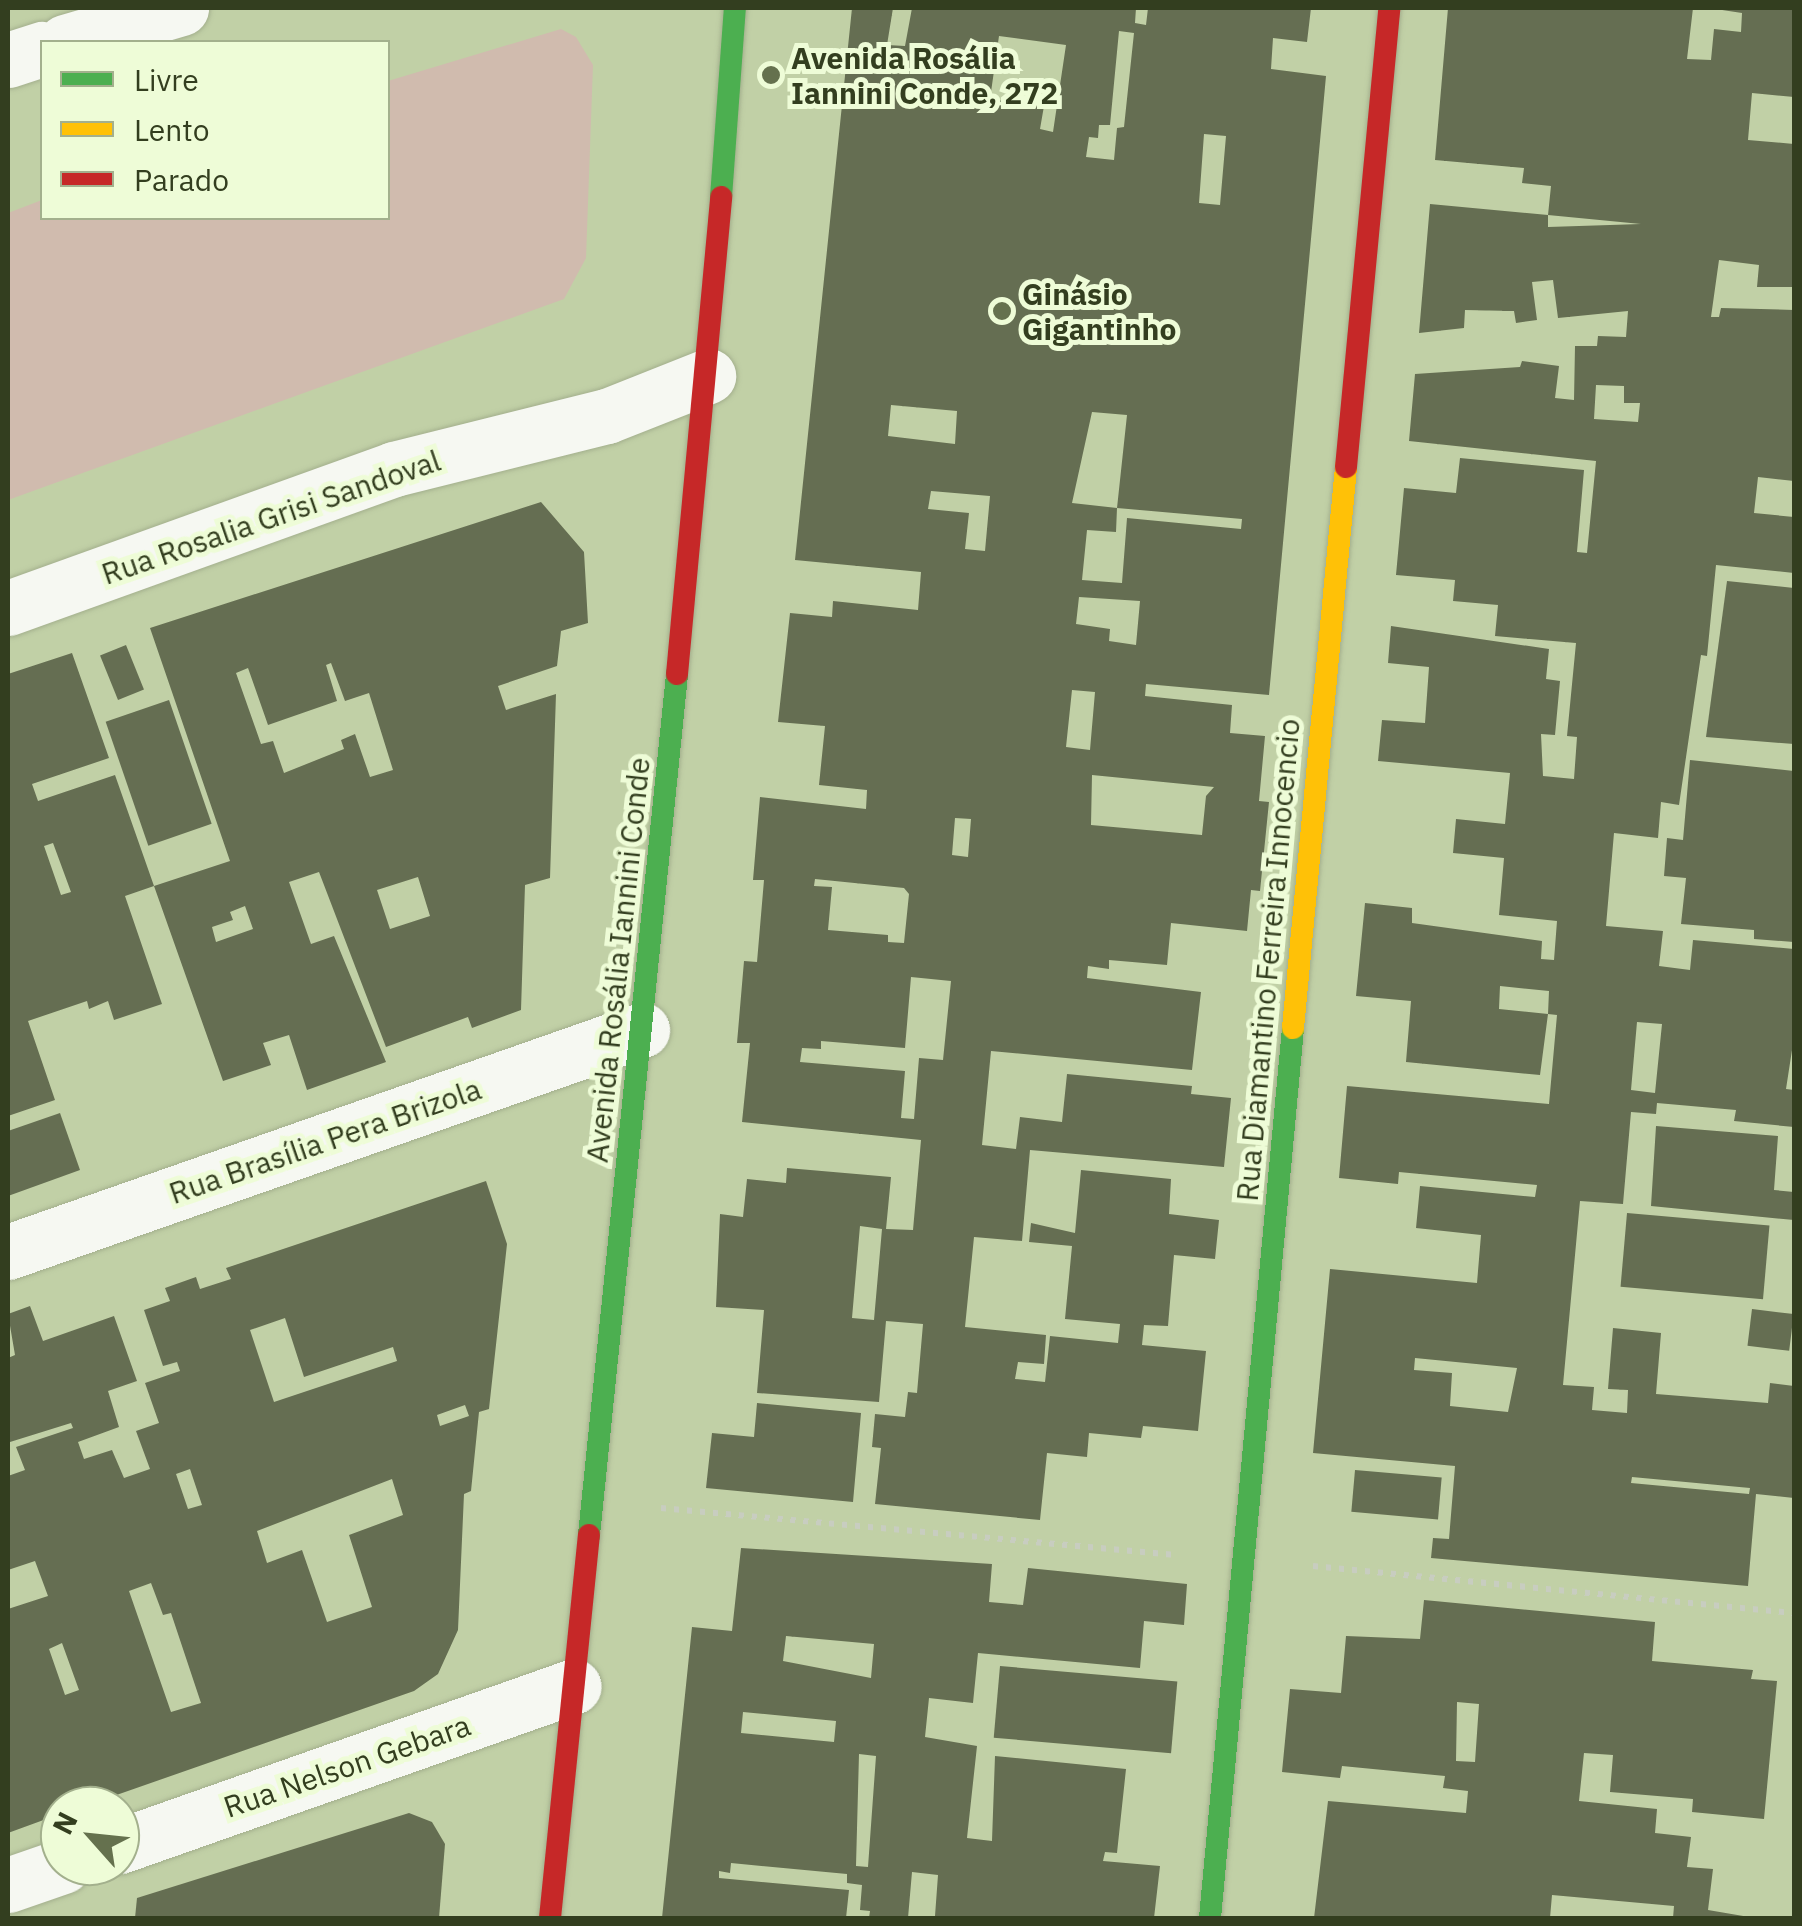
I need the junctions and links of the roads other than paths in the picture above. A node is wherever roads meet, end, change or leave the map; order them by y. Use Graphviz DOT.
graph roads {
  1 [pos="181,8"];
  2 [pos="735,8"];
  3 [pos="1388,8"];
  4 [pos="71,40"];
  5 [pos="40,50"];
  6 [pos="8,60"];
  7 [pos="708,376"];
  8 [pos="8,608"];
  9 [pos="642,1030"];
  10 [pos="8,1252"];
  11 [pos="574,1686"];
  12 [pos="140,1839"];
  13 [pos="40,1874"];
  14 [pos="8,1886"];
  15 [pos="550,1918"];
  16 [pos="1210,1918"];
  1 -- 4 [label="street"];
  2 -- 7 [label="street, Avenida Rosália Iannini Conde"];
  3 -- 16 [label="street, Rua Diamantino Ferreira Innocencio"];
  5 -- 6 [label="street"];
  7 -- 8 [label="street, Rua Rosalia Grisi Sandoval"];
  7 -- 9 [label="street, Avenida Rosália Iannini Conde"];
  9 -- 10 [label="street, Rua Brasília Pera Brizola"];
  9 -- 11 [label="street, Avenida Rosália Iannini Conde"];
  11 -- 12 [label="street, Rua Nelson Gebara"];
  11 -- 15 [label="street, Avenida Rosália Iannini Conde"];
  13 -- 14 [label="street"];
}
